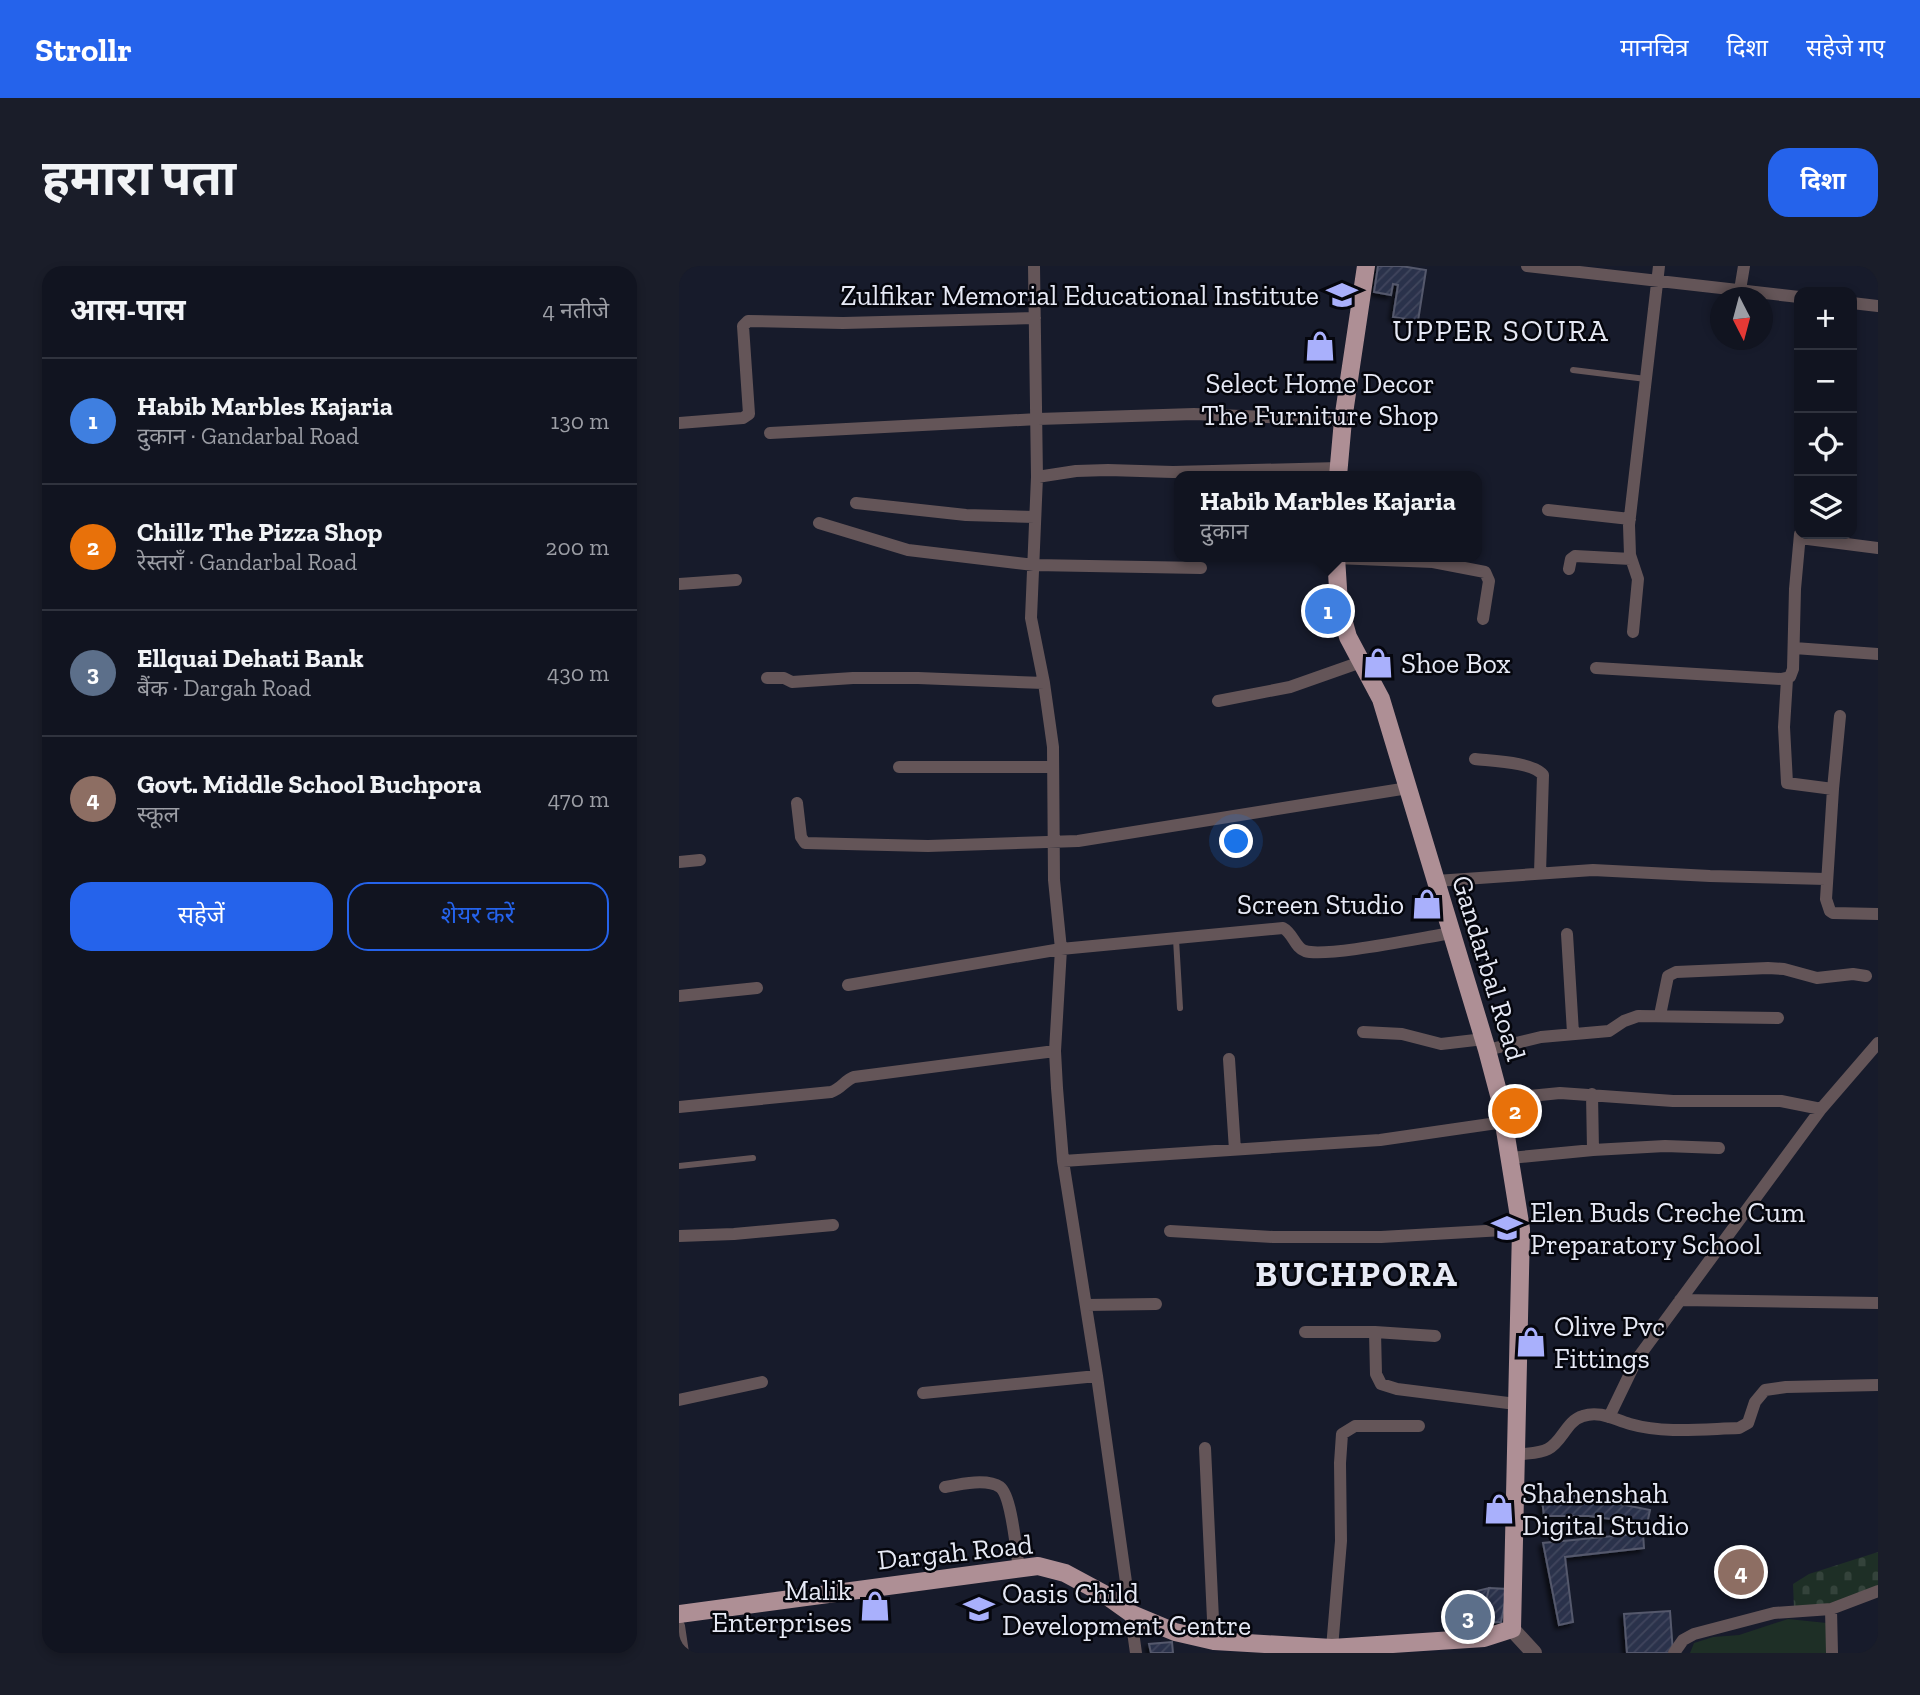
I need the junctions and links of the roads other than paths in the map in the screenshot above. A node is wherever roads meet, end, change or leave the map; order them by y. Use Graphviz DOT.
graph roads {
  1 [pos="1034,266"];
  2 [pos="1366,266"];
  3 [pos="1527,266"];
  4 [pos="1659,266"];
  5 [pos="1744,266"];
  6 [pos="1657,280"];
  7 [pos="1715,287"];
  8 [pos="1740,287"];
  9 [pos="1773,294"];
  10 [pos="1794,296"];
  11 [pos="1857,304"];
  12 [pos="1878,306"];
  13 [pos="1035,318"];
  14 [pos="1573,370"];
  15 [pos="1646,379"];
  16 [pos="1038,419"];
  17 [pos="1343,420"];
  18 [pos="679,423"];
  19 [pos="770,433"];
  20 [pos="1338,471"];
  21 [pos="1174,472"];
  22 [pos="1037,477"];
  23 [pos="856,503"];
  24 [pos="1548,510"];
  25 [pos="1035,517"];
  26 [pos="1629,519"];
  27 [pos="818,523"];
  28 [pos="1800,539"];
  29 [pos="1820,539"];
  30 [pos="1878,548"];
  31 [pos="1631,559"];
  32 [pos="1336,562"];
  33 [pos="1433,562"];
  34 [pos="1034,565"];
  35 [pos="1202,568"];
  36 [pos="1569,569"];
  37 [pos="736,580"];
  38 [pos="679,584"];
  39 [pos="1483,619"];
  40 [pos="1633,632"];
  41 [pos="1794,648"];
  42 [pos="1878,653"];
  43 [pos="1361,662"];
  44 [pos="1596,668"];
  45 [pos="767,678"];
  46 [pos="1787,679"];
  47 [pos="1044,683"];
  48 [pos="1219,701"];
  49 [pos="1840,716"];
  50 [pos="1475,759"];
  51 [pos="899,767"];
  52 [pos="1053,767"];
  53 [pos="1408,788"];
  54 [pos="1833,789"];
  55 [pos="797,803"];
  56 [pos="1053,842"];
  57 [pos="700,860"];
  58 [pos="679,862"];
  59 [pos="1540,873"];
  60 [pos="1826,879"];
  61 [pos="1436,881"];
  62 [pos="1878,914"];
  63 [pos="1452,933"];
  64 [pos="1567,934"];
  65 [pos="1176,937"];
  66 [pos="1061,949"];
  67 [pos="1867,976"];
  68 [pos="848,985"];
  69 [pos="757,988"];
  70 [pos="679,996"];
  71 [pos="1179,1008"];
  72 [pos="1660,1015"];
  73 [pos="1778,1018"];
  74 [pos="1363,1032"];
  75 [pos="1573,1033"];
  76 [pos="1485,1045"];
  77 [pos="1877,1045"];
  78 [pos="1055,1051"];
  79 [pos="1229,1059"];
  80 [pos="1592,1094"];
  81 [pos="1500,1099"];
  82 [pos="679,1107"];
  83 [pos="1821,1109"];
  84 [pos="1504,1122"];
  85 [pos="1719,1148"];
  86 [pos="1235,1150"];
  87 [pos="1593,1150"];
  88 [pos="753,1158"];
  89 [pos="1510,1158"];
  90 [pos="1063,1161"];
  91 [pos="679,1166"];
  92 [pos="832,1225"];
  93 [pos="1521,1229"];
  94 [pos="1170,1231"];
  95 [pos="679,1236"];
  96 [pos="1680,1300"];
  97 [pos="1878,1303"];
  98 [pos="1156,1304"];
  99 [pos="1086,1305"];
  100 [pos="1305,1332"];
  101 [pos="1375,1332"];
  102 [pos="1435,1336"];
  103 [pos="1097,1376"];
  104 [pos="762,1382"];
  105 [pos="1878,1385"];
  106 [pos="923,1393"];
  107 [pos="679,1400"];
  108 [pos="1516,1404"];
  109 [pos="1609,1417"];
  110 [pos="1419,1426"];
  111 [pos="1205,1448"];
  112 [pos="1516,1455"];
  113 [pos="945,1487"];
  114 [pos="1019,1568"];
  115 [pos="1878,1591"];
  116 [pos="1831,1609"];
  117 [pos="679,1614"];
  118 [pos="1132,1614"];
  119 [pos="679,1626"];
  120 [pos="1512,1629"];
  121 [pos="1214,1642"];
  122 [pos="1332,1648"];
  123 [pos="1291,1650"];
  124 [pos="683,1653"];
  125 [pos="1136,1653"];
  126 [pos="1534,1653"];
  127 [pos="1674,1653"];
  128 [pos="1832,1653"];
  1 -- 13 [label="street"];
  2 -- 17 [label="main road"];
  3 -- 6 [label="street"];
  4 -- 6 [label="street"];
  5 -- 8 [label="street"];
  6 -- 7 [label="street"];
  6 -- 15 [label="street"];
  9 -- 10 [label="street"];
  11 -- 12 [label="street"];
  13 -- 16 [label="street"];
  13 -- 18 [label="street"];
  14 -- 15 [label="lane"];
  15 -- 26 [label="street"];
  16 -- 17 [label="street"];
  16 -- 19 [label="street"];
  16 -- 22 [label="street"];
  17 -- 20 [label="main road"];
  21 -- 22 [label="street"];
  22 -- 25 [label="street"];
  23 -- 25 [label="street"];
  24 -- 26 [label="street"];
  25 -- 34 [label="street"];
  26 -- 31 [label="street"];
  27 -- 34 [label="street"];
  28 -- 41 [label="street"];
  29 -- 30 [label="street"];
  31 -- 36 [label="street"];
  31 -- 40 [label="street"];
  32 -- 43 [label="main road, Gandarbal Road"];
  33 -- 39 [label="street"];
  34 -- 35 [label="street"];
  34 -- 47 [label="street"];
  37 -- 38 [label="street"];
  41 -- 42 [label="street"];
  41 -- 46 [label="street"];
  43 -- 48 [label="street"];
  43 -- 53 [label="main road, Gandarbal Road"];
  44 -- 46 [label="street"];
  45 -- 47 [label="street"];
  46 -- 54 [label="street"];
  47 -- 52 [label="street"];
  49 -- 54 [label="street"];
  50 -- 59 [label="street"];
  51 -- 52 [label="street"];
  52 -- 56 [label="street"];
  53 -- 56 [label="street"];
  53 -- 61 [label="main road, Gandarbal Road"];
  54 -- 60 [label="street"];
  55 -- 56 [label="street"];
  56 -- 66 [label="street"];
  57 -- 58 [label="street"];
  59 -- 60 [label="street"];
  59 -- 61 [label="street"];
  60 -- 62 [label="street"];
  61 -- 63 [label="main road, Gandarbal Road"];
  63 -- 65 [label="street"];
  63 -- 76 [label="main road, Gandarbal Road"];
  64 -- 75 [label="street"];
  65 -- 66 [label="street"];
  65 -- 71 [label="lane"];
  66 -- 68 [label="street"];
  66 -- 78 [label="street"];
  67 -- 72 [label="street"];
  69 -- 70 [label="street"];
  72 -- 73 [label="street"];
  72 -- 75 [label="street"];
  74 -- 76 [label="street"];
  75 -- 76 [label="street"];
  76 -- 81 [label="main road, Gandarbal Road"];
  77 -- 83 [label="street"];
  78 -- 82 [label="street"];
  78 -- 90 [label="street"];
  79 -- 86 [label="street"];
  80 -- 81 [label="street"];
  80 -- 83 [label="street"];
  80 -- 87 [label="street"];
  81 -- 84 [label="main road, Gandarbal Road"];
  83 -- 96 [label="street"];
  84 -- 86 [label="street"];
  84 -- 89 [label="main road, Gandarbal Road"];
  85 -- 87 [label="street"];
  86 -- 90 [label="street"];
  87 -- 89 [label="street"];
  88 -- 91 [label="lane"];
  89 -- 93 [label="main road, Gandarbal Road"];
  90 -- 99 [label="street"];
  92 -- 95 [label="street"];
  93 -- 94 [label="street"];
  93 -- 108 [label="main road, Gandarbal Road"];
  96 -- 97 [label="street"];
  96 -- 109 [label="street"];
  98 -- 99 [label="street"];
  99 -- 103 [label="street"];
  100 -- 101 [label="street"];
  101 -- 102 [label="street"];
  101 -- 108 [label="street"];
  103 -- 106 [label="street"];
  103 -- 118 [label="street"];
  104 -- 107 [label="street"];
  105 -- 109 [label="street"];
  108 -- 112 [label="main road, Gandarbal Road"];
  109 -- 112 [label="street"];
  110 -- 122 [label="street"];
  111 -- 121 [label="street"];
  112 -- 120 [label="main road, Gandarbal Road"];
  113 -- 114 [label="street"];
  114 -- 117 [label="main road, Dargah Road"];
  114 -- 118 [label="main road, Dargah Road"];
  115 -- 116 [label="street"];
  116 -- 127 [label="street"];
  116 -- 128 [label="street"];
  118 -- 121 [label="main road, Dargah Road"];
  118 -- 125 [label="street"];
  119 -- 124 [label="street"];
  120 -- 122 [label="main road, Dargah Road"];
  120 -- 126 [label="street"];
  121 -- 123 [label="main road, Dargah Road"];
  122 -- 123 [label="main road, Dargah Road"];
}
